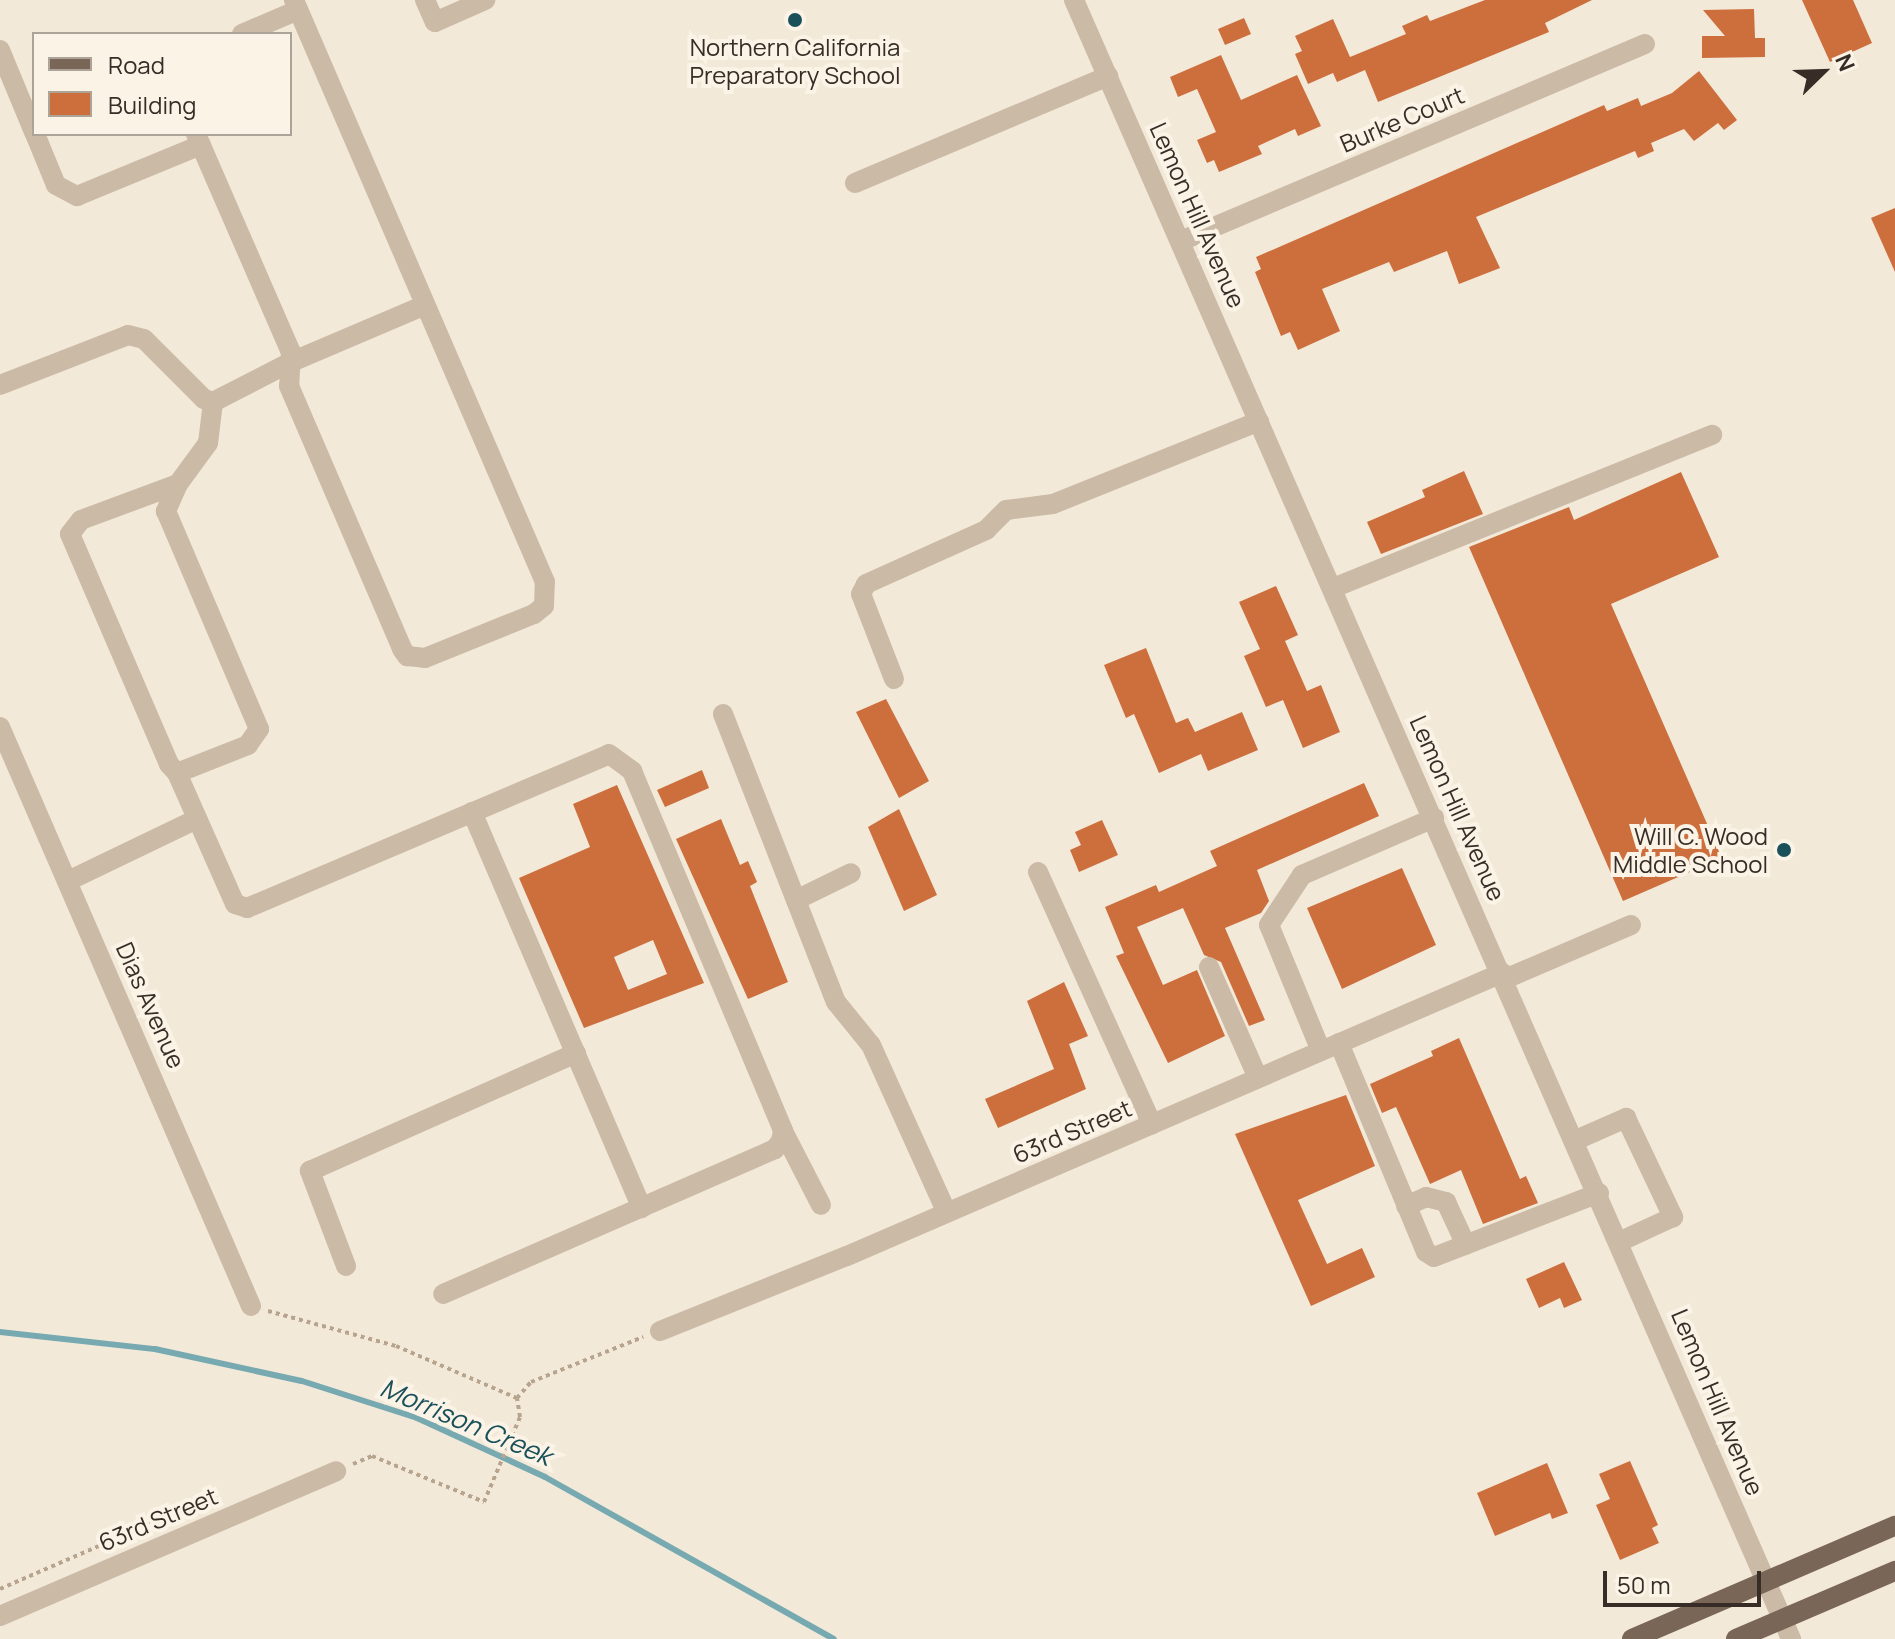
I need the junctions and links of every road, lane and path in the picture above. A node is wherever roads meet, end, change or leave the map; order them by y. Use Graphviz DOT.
graph roads {
  1 [pos="425,0"];
  2 [pos="485,0"];
  3 [pos="1074,0"];
  4 [pos="296,5"];
  5 [pos="246,32"];
  6 [pos="1645,44"];
  7 [pos="0,50"];
  8 [pos="1108,76"];
  9 [pos="32,128"];
  10 [pos="35,136"];
  11 [pos="198,139"];
  12 [pos="855,183"];
  13 [pos="1181,241"];
  14 [pos="425,305"];
  15 [pos="289,363"];
  16 [pos="0,385"];
  17 [pos="213,402"];
  18 [pos="1259,421"];
  19 [pos="1712,435"];
  20 [pos="178,484"];
  21 [pos="1333,588"];
  22 [pos="894,679"];
  23 [pos="723,714"];
  24 [pos="0,727"];
  25 [pos="177,773"];
  26 [pos="472,812"];
  27 [pos="1434,818"];
  28 [pos="197,819"];
  29 [pos="1038,872"];
  30 [pos="851,873"];
  31 [pos="68,881"];
  32 [pos="796,900"];
  33 [pos="1631,925"];
  34 [pos="1209,967"];
  35 [pos="1504,976"];
  36 [pos="1330,1047"];
  37 [pos="576,1053"];
  38 [pos="1258,1078"];
  39 [pos="1152,1124"];
  40 [pos="783,1131"];
  41 [pos="1576,1140"];
  42 [pos="1599,1193"];
  43 [pos="821,1205"];
  44 [pos="1406,1206"];
  45 [pos="642,1208"];
  46 [pos="947,1213"];
  47 [pos="1621,1241"];
  48 [pos="1466,1245"];
  49 [pos="346,1266"];
  50 [pos="443,1294"];
  51 [pos="251,1306"];
  52 [pos="660,1331"];
  53 [pos="517,1398"];
  54 [pos="336,1471"];
  55 [pos="154,1522"];
  56 [pos="1895,1526"];
  57 [pos="1895,1571"];
  58 [pos="1767,1581"];
  59 [pos="0,1589"];
  60 [pos="0,1616"];
  61 [pos="1782,1619"];
  62 [pos="1632,1639"];
  63 [pos="1736,1639"];
  64 [pos="1791,1639"];
  1 -- 2 [label="street"];
  3 -- 8 [label="street, Lemon Hill Avenue"];
  4 -- 5 [label="street"];
  4 -- 14 [label="street"];
  6 -- 13 [label="street, Burke Court"];
  7 -- 9 [label="street"];
  8 -- 12 [label="street"];
  8 -- 13 [label="street, Lemon Hill Avenue"];
  10 -- 11 [label="street"];
  11 -- 15 [label="street"];
  13 -- 18 [label="street, Lemon Hill Avenue"];
  14 -- 15 [label="street"];
  14 -- 15 [label="street"];
  15 -- 17 [label="street"];
  16 -- 17 [label="street"];
  17 -- 20 [label="street"];
  18 -- 21 [label="street, Lemon Hill Avenue"];
  18 -- 22 [label="street"];
  19 -- 21 [label="street"];
  20 -- 25 [label="street"];
  20 -- 25 [label="street"];
  21 -- 27 [label="street, Lemon Hill Avenue"];
  23 -- 32 [label="street"];
  24 -- 31 [label="street, Dias Avenue"];
  25 -- 28 [label="street"];
  26 -- 28 [label="street"];
  26 -- 37 [label="street"];
  26 -- 40 [label="street"];
  27 -- 35 [label="street, Lemon Hill Avenue"];
  27 -- 36 [label="street"];
  28 -- 31 [label="street"];
  29 -- 39 [label="street"];
  30 -- 32 [label="street"];
  31 -- 51 [label="street, Dias Avenue"];
  32 -- 46 [label="street"];
  33 -- 35 [label="street, 63rd Street"];
  34 -- 38 [label="street"];
  35 -- 36 [label="street, 63rd Street"];
  35 -- 41 [label="street, Lemon Hill Avenue"];
  36 -- 38 [label="street, 63rd Street"];
  36 -- 44 [label="street"];
  37 -- 45 [label="street"];
  37 -- 49 [label="street"];
  38 -- 39 [label="street, 63rd Street"];
  39 -- 46 [label="street, 63rd Street"];
  40 -- 43 [label="street"];
  40 -- 45 [label="street"];
  41 -- 42 [label="street, Lemon Hill Avenue"];
  41 -- 47 [label="street"];
  42 -- 47 [label="street, Lemon Hill Avenue"];
  42 -- 48 [label="street"];
  44 -- 48 [label="street"];
  44 -- 48 [label="street"];
  45 -- 50 [label="street"];
  46 -- 52 [label="street, 63rd Street"];
  47 -- 58 [label="street, Lemon Hill Avenue"];
  51 -- 53 [label="path"];
  52 -- 53 [label="path"];
  53 -- 54 [label="path"];
  54 -- 60 [label="street, 63rd Street"];
  55 -- 59 [label="path"];
  56 -- 58 [label="main road"];
  57 -- 61 [label="main road"];
  58 -- 61 [label="street, Lemon Hill Avenue"];
  58 -- 62 [label="main road"];
  61 -- 63 [label="main road"];
  61 -- 64 [label="street, Lemon Hill Avenue"];
}
